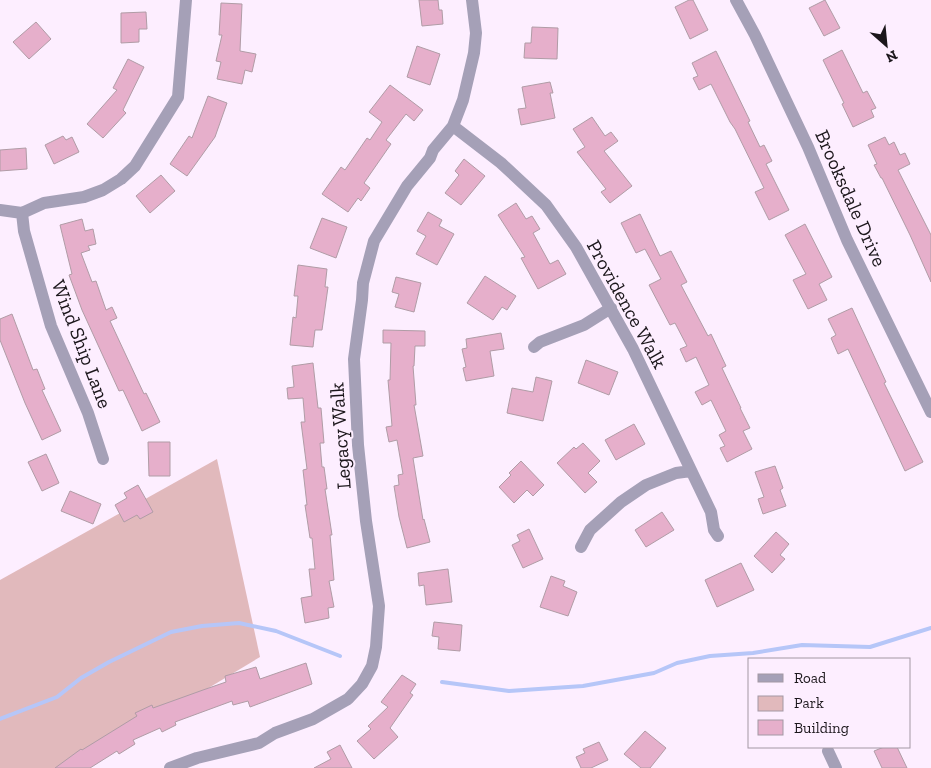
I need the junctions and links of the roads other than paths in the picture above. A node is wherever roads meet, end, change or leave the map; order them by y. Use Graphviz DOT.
graph roads {
  1 [pos="186,0"];
  2 [pos="472,0"];
  3 [pos="736,0"];
  4 [pos="453,126"];
  5 [pos="0,210"];
  6 [pos="22,213"];
  7 [pos="611,308"];
  8 [pos="534,346"];
  9 [pos="931,412"];
  10 [pos="103,459"];
  11 [pos="691,471"];
  12 [pos="718,536"];
  13 [pos="581,547"];
  14 [pos="828,751"];
  15 [pos="170,768"];
  16 [pos="836,768"];
  1 -- 6 [label="street"];
  2 -- 4 [label="street, Legacy Walk"];
  3 -- 9 [label="street, Brooksdale Drive"];
  4 -- 7 [label="street, Providence Walk"];
  4 -- 15 [label="street, Legacy Walk"];
  5 -- 6 [label="street"];
  6 -- 10 [label="street, Wind Ship Lane"];
  7 -- 8 [label="street"];
  7 -- 11 [label="street, Providence Walk"];
  11 -- 12 [label="street, Providence Walk"];
  11 -- 13 [label="street"];
  14 -- 16 [label="street"];
}
